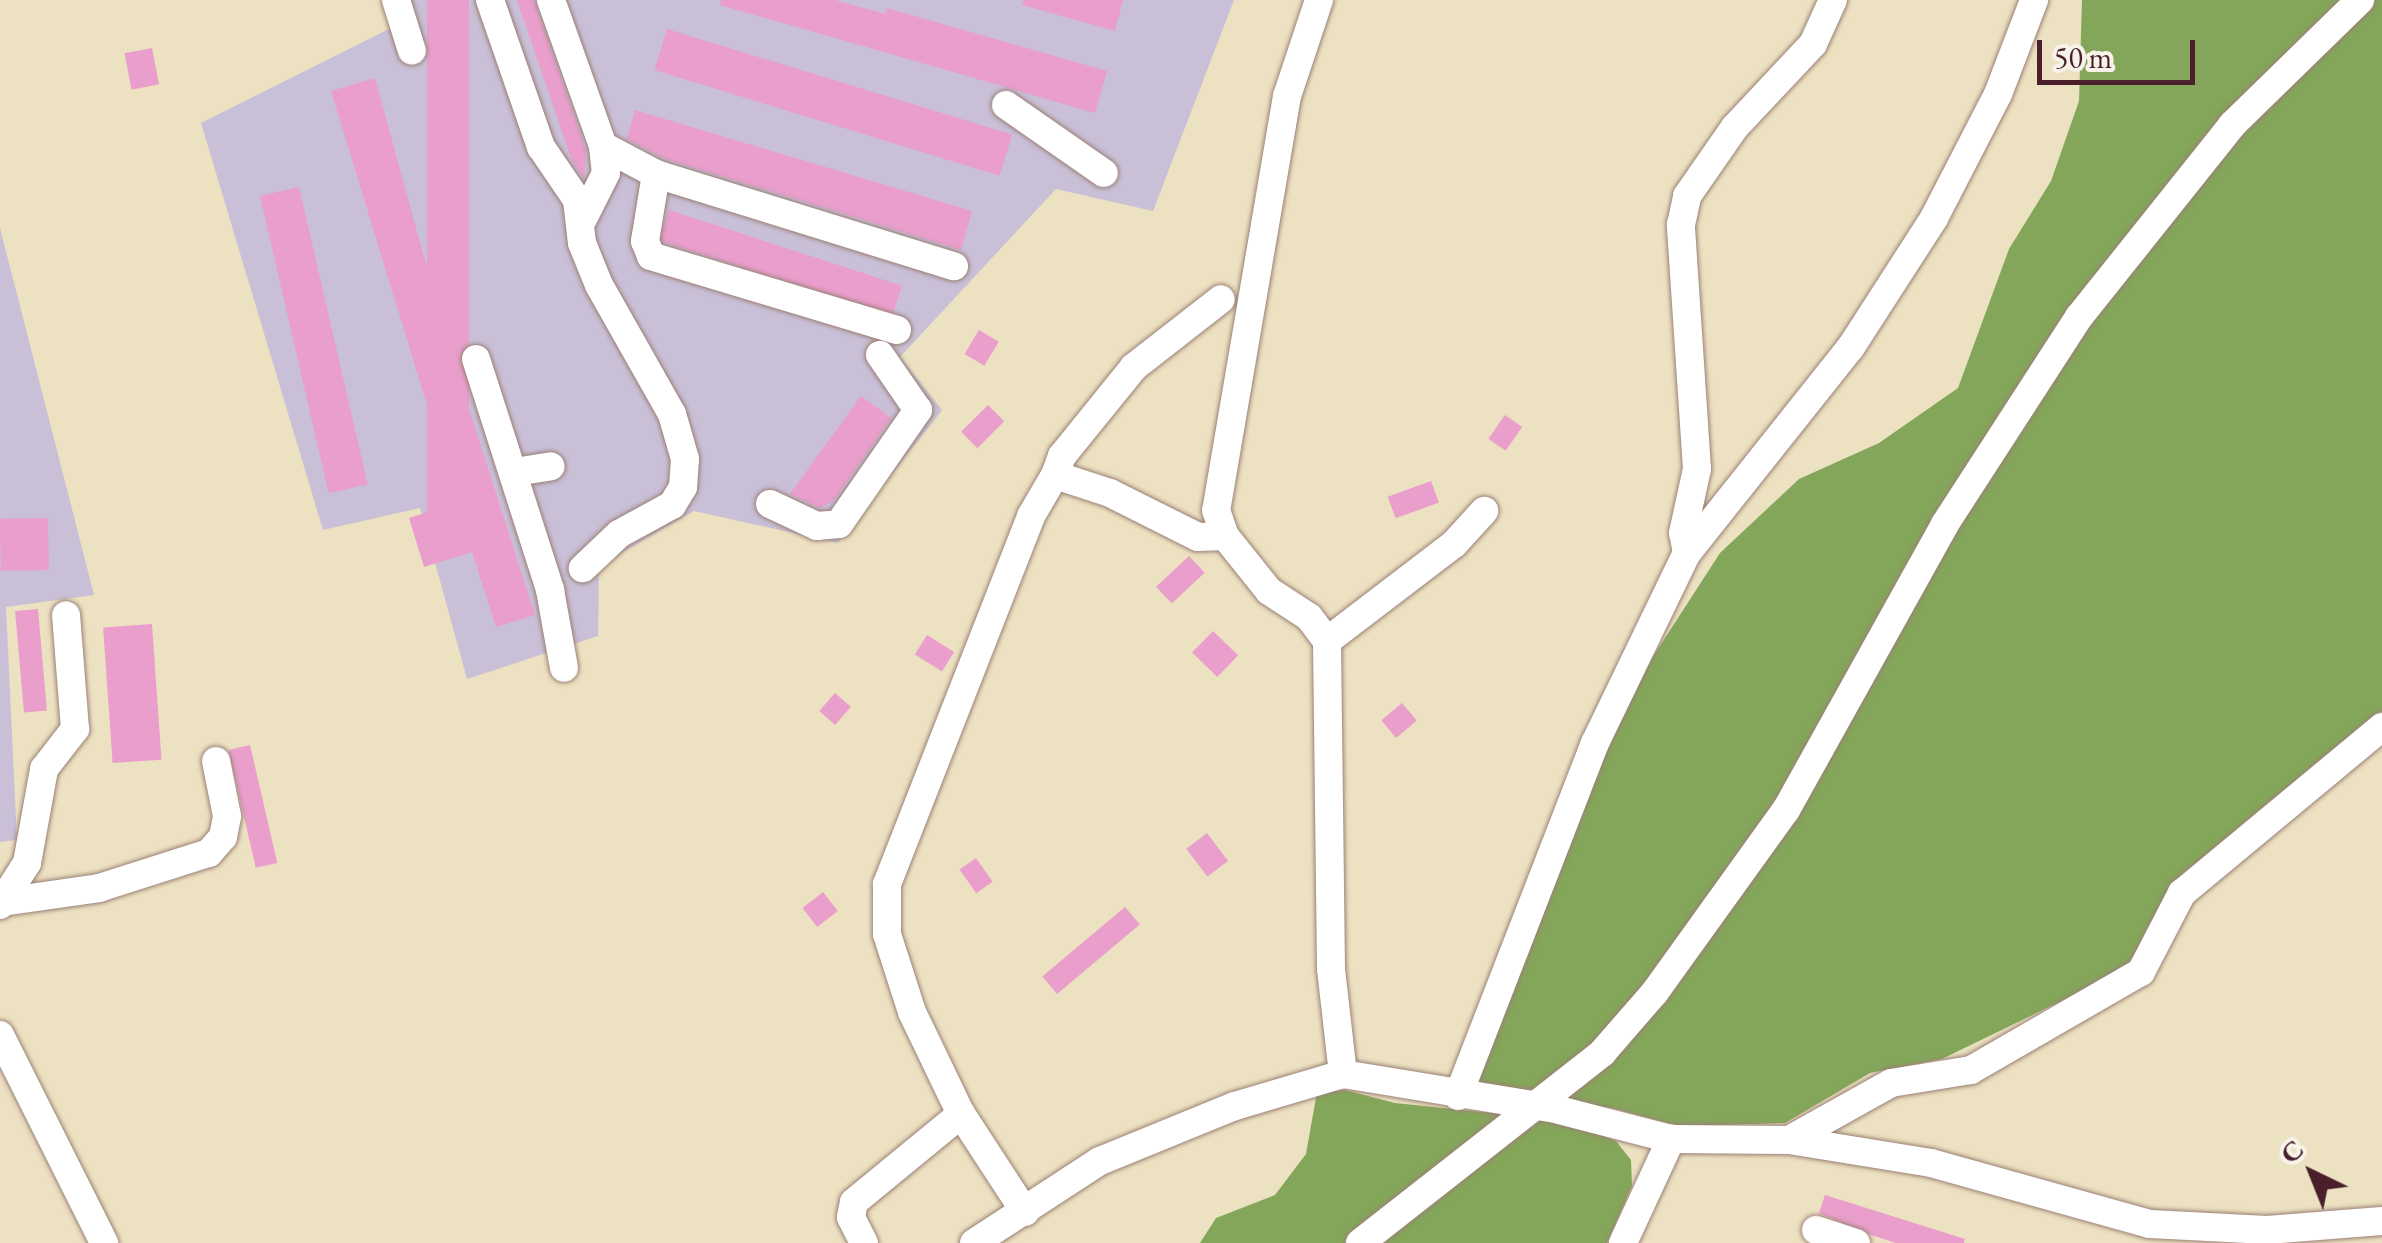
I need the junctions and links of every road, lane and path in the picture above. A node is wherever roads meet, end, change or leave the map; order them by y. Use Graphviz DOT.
graph roads {
  1 [pos="396,0"];
  2 [pos="490,0"];
  3 [pos="551,0"];
  4 [pos="1320,0"];
  5 [pos="1833,0"];
  6 [pos="2034,0"];
  7 [pos="2360,0"];
  8 [pos="412,50"];
  9 [pos="1006,105"];
  10 [pos="603,146"];
  11 [pos="1104,173"];
  12 [pos="656,174"];
  13 [pos="584,219"];
  14 [pos="954,266"];
  15 [pos="1221,299"];
  16 [pos="897,330"];
  17 [pos="880,355"];
  18 [pos="476,359"];
  19 [pos="552,466"];
  20 [pos="515,472"];
  21 [pos="1054,475"];
  22 [pos="770,504"];
  23 [pos="1484,511"];
  24 [pos="1225,536"];
  25 [pos="1687,553"];
  26 [pos="583,568"];
  27 [pos="66,615"];
  28 [pos="1327,641"];
  29 [pos="564,668"];
  30 [pos="2382,727"];
  31 [pos="216,761"];
  32 [pos="1,904"];
  33 [pos="0,1035"];
  34 [pos="1343,1074"];
  35 [pos="1458,1096"];
  36 [pos="1537,1106"];
  37 [pos="961,1114"];
  38 [pos="1671,1139"];
  39 [pos="1789,1140"];
  40 [pos="1025,1212"];
  41 [pos="2382,1221"];
  42 [pos="1816,1230"];
  43 [pos="2229,1236"];
  44 [pos="104,1243"];
  45 [pos="864,1243"];
  46 [pos="974,1243"];
  47 [pos="1360,1243"];
  48 [pos="1623,1243"];
  49 [pos="1856,1243"];
  1 -- 8 [label="street"];
  2 -- 13 [label="street"];
  3 -- 10 [label="street"];
  4 -- 24 [label="street"];
  5 -- 25 [label="street"];
  6 -- 25 [label="street"];
  7 -- 36 [label="street"];
  9 -- 11 [label="street"];
  10 -- 12 [label="street"];
  10 -- 13 [label="street"];
  12 -- 14 [label="street"];
  12 -- 16 [label="street"];
  13 -- 26 [label="street"];
  15 -- 21 [label="street"];
  17 -- 22 [label="street"];
  18 -- 20 [label="street"];
  19 -- 20 [label="street"];
  20 -- 29 [label="street"];
  21 -- 24 [label="street"];
  21 -- 37 [label="street"];
  23 -- 28 [label="street"];
  24 -- 28 [label="street"];
  25 -- 35 [label="street"];
  27 -- 32 [label="street"];
  28 -- 34 [label="street"];
  30 -- 39 [label="street"];
  31 -- 32 [label="street"];
  33 -- 44 [label="street"];
  34 -- 35 [label="street"];
  34 -- 40 [label="street"];
  35 -- 36 [label="street"];
  36 -- 38 [label="street"];
  36 -- 47 [label="street"];
  37 -- 40 [label="street"];
  37 -- 45 [label="street"];
  38 -- 39 [label="street"];
  38 -- 48 [label="street"];
  39 -- 43 [label="street"];
  40 -- 46 [label="street"];
  41 -- 43 [label="street"];
  42 -- 49 [label="street"];
}
